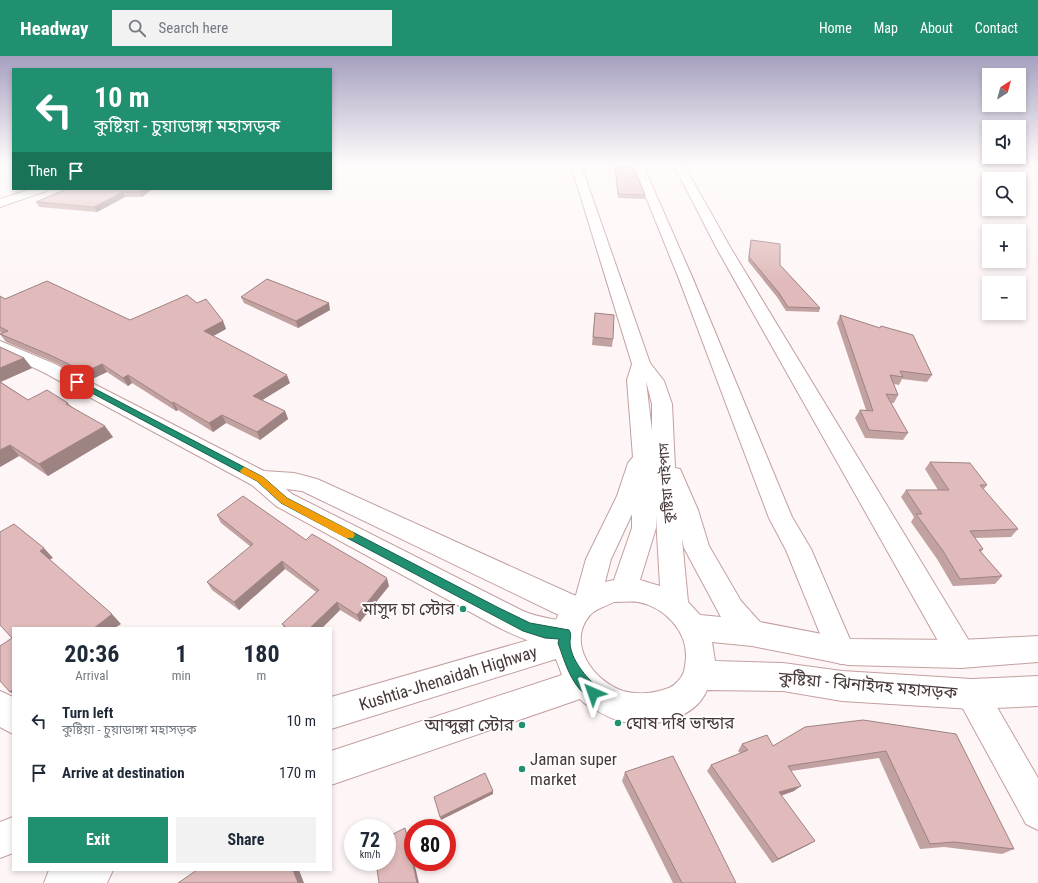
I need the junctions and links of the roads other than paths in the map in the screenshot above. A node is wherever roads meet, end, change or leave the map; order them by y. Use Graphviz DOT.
graph roads {
  1 [pos="589,204"];
  2 [pos="654,204"];
  3 [pos="700,204"];
  4 [pos="0,346"];
  5 [pos="641,364"];
  6 [pos="643,432"];
  7 [pos="663,451"];
  8 [pos="260,479"];
  9 [pos="623,591"];
  10 [pos="685,618"];
  11 [pos="573,622"];
  12 [pos="752,633"];
  13 [pos="1038,649"];
  14 [pos="844,652"];
  15 [pos="961,654"];
  16 [pos="699,675"];
  17 [pos="583,683"];
  18 [pos="1038,691"];
  19 [pos="959,693"];
  20 [pos="0,706"];
  21 [pos="332,713"];
  22 [pos="12,717"];
  23 [pos="332,768"];
  24 [pos="1038,812"];
  25 [pos="12,835"];
  26 [pos="0,840"];
  27 [pos="92,871"];
  28 [pos="63,883"];
  1 -- 5 [label="main road, কুষ্টিয়া বাইপাস"];
  2 -- 14 [label="main road"];
  3 -- 15 [label="main road"];
  4 -- 8 [label="main road"];
  5 -- 6 [label="main road, কুষ্টিয়া বাইপাস"];
  5 -- 7 [label="main road, কুষ্টিয়া বাইপাস"];
  6 -- 9 [label="main road, কুষ্টিয়া বাইপাস"];
  6 -- 11 [label="main road"];
  7 -- 10 [label="main road, কুষ্টিয়া বাইপাস"];
  7 -- 12 [label="main road"];
  8 -- 11 [label="main road"];
  8 -- 11 [label="main road"];
  9 -- 10 [label="main road"];
  9 -- 11 [label="main road"];
  10 -- 12 [label="main road"];
  10 -- 16 [label="main road"];
  11 -- 17 [label="main road"];
  11 -- 21 [label="main road, Kushtia-Jhenaidah Highway"];
  12 -- 14 [label="main road"];
  13 -- 15 [label="main road"];
  14 -- 15 [label="main road"];
  16 -- 17 [label="main road"];
  16 -- 19 [label="main road, কুষ্টিয়া - ঝিনাইদহ মহাসড়ক"];
  17 -- 23 [label="main road"];
  18 -- 19 [label="main road, কুষ্টিয়া - ঝিনাইদহ মহাসড়ক"];
  19 -- 24 [label="main road"];
  20 -- 22 [label="main road"];
  25 -- 26 [label="main road"];
  27 -- 28 [label="main road"];
}
